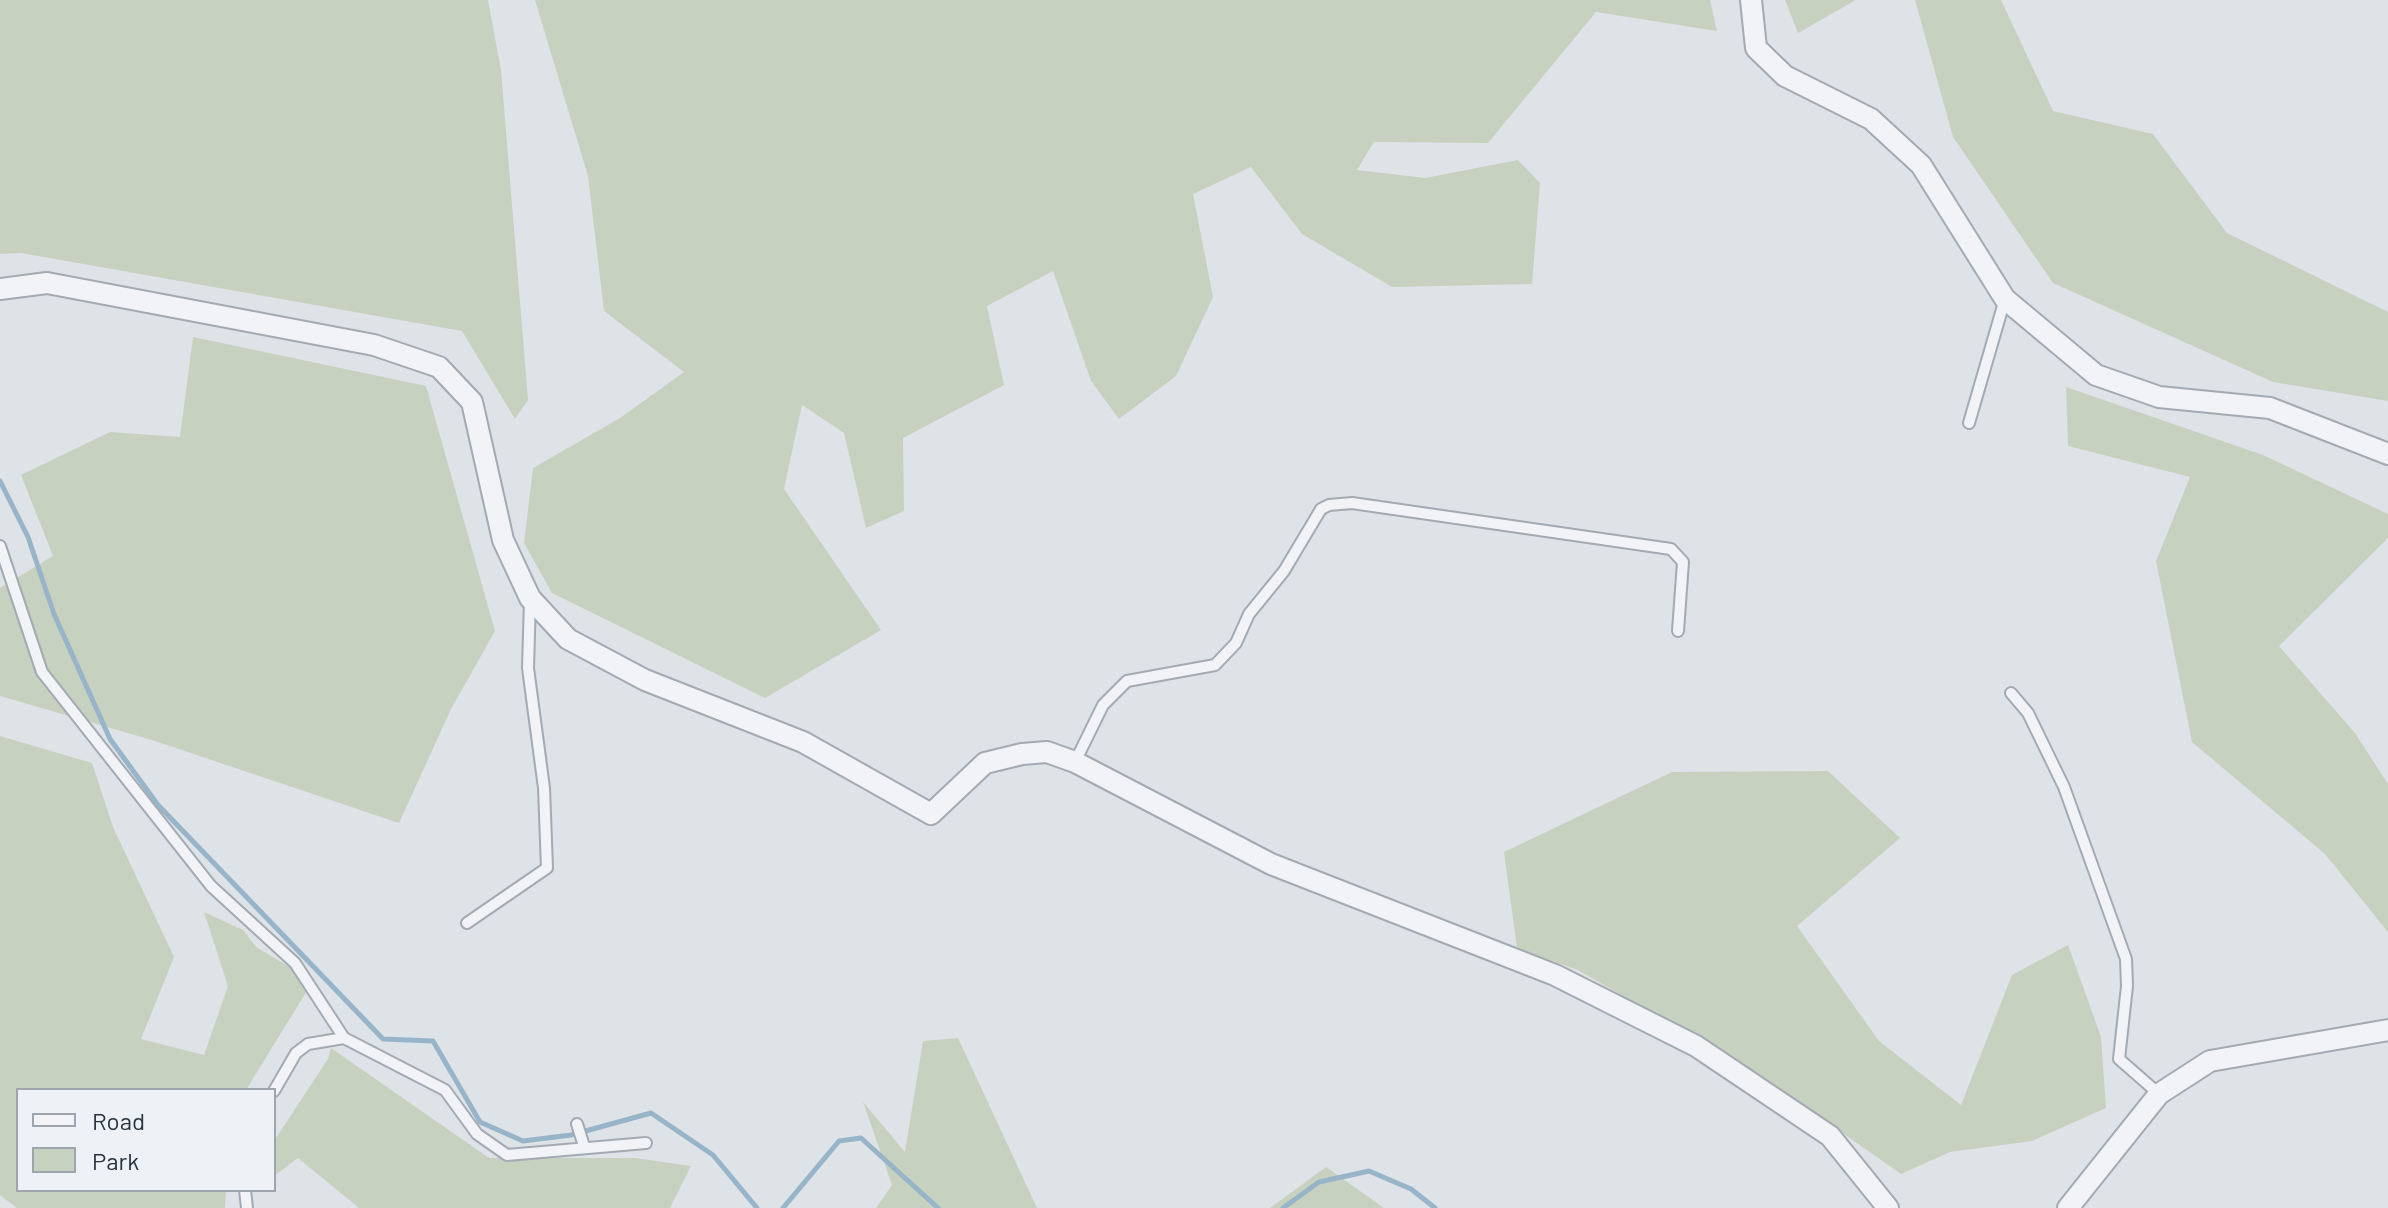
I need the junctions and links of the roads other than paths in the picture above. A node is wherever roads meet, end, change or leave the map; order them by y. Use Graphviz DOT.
graph roads {
  1 [pos="1751,0"];
  2 [pos="0,289"];
  3 [pos="2005,299"];
  4 [pos="1969,423"];
  5 [pos="2388,454"];
  6 [pos="0,546"];
  7 [pos="530,598"];
  8 [pos="1678,631"];
  9 [pos="2011,693"];
  10 [pos="1075,762"];
  11 [pos="467,923"];
  12 [pos="2388,1030"];
  13 [pos="344,1038"];
  14 [pos="276,1088"];
  15 [pos="2159,1094"];
  16 [pos="577,1124"];
  17 [pos="646,1143"];
  18 [pos="584,1146"];
  19 [pos="1888,1208"];
  20 [pos="2068,1208"];
  1 -- 3 [label="street"];
  2 -- 7 [label="street"];
  3 -- 4 [label="lane"];
  3 -- 5 [label="street"];
  6 -- 13 [label="lane"];
  7 -- 10 [label="street"];
  7 -- 11 [label="lane"];
  8 -- 10 [label="lane"];
  9 -- 15 [label="lane"];
  10 -- 19 [label="street"];
  12 -- 15 [label="street"];
  13 -- 14 [label="lane"];
  13 -- 18 [label="lane"];
  15 -- 20 [label="street"];
  16 -- 18 [label="lane"];
  17 -- 18 [label="lane"];
}
